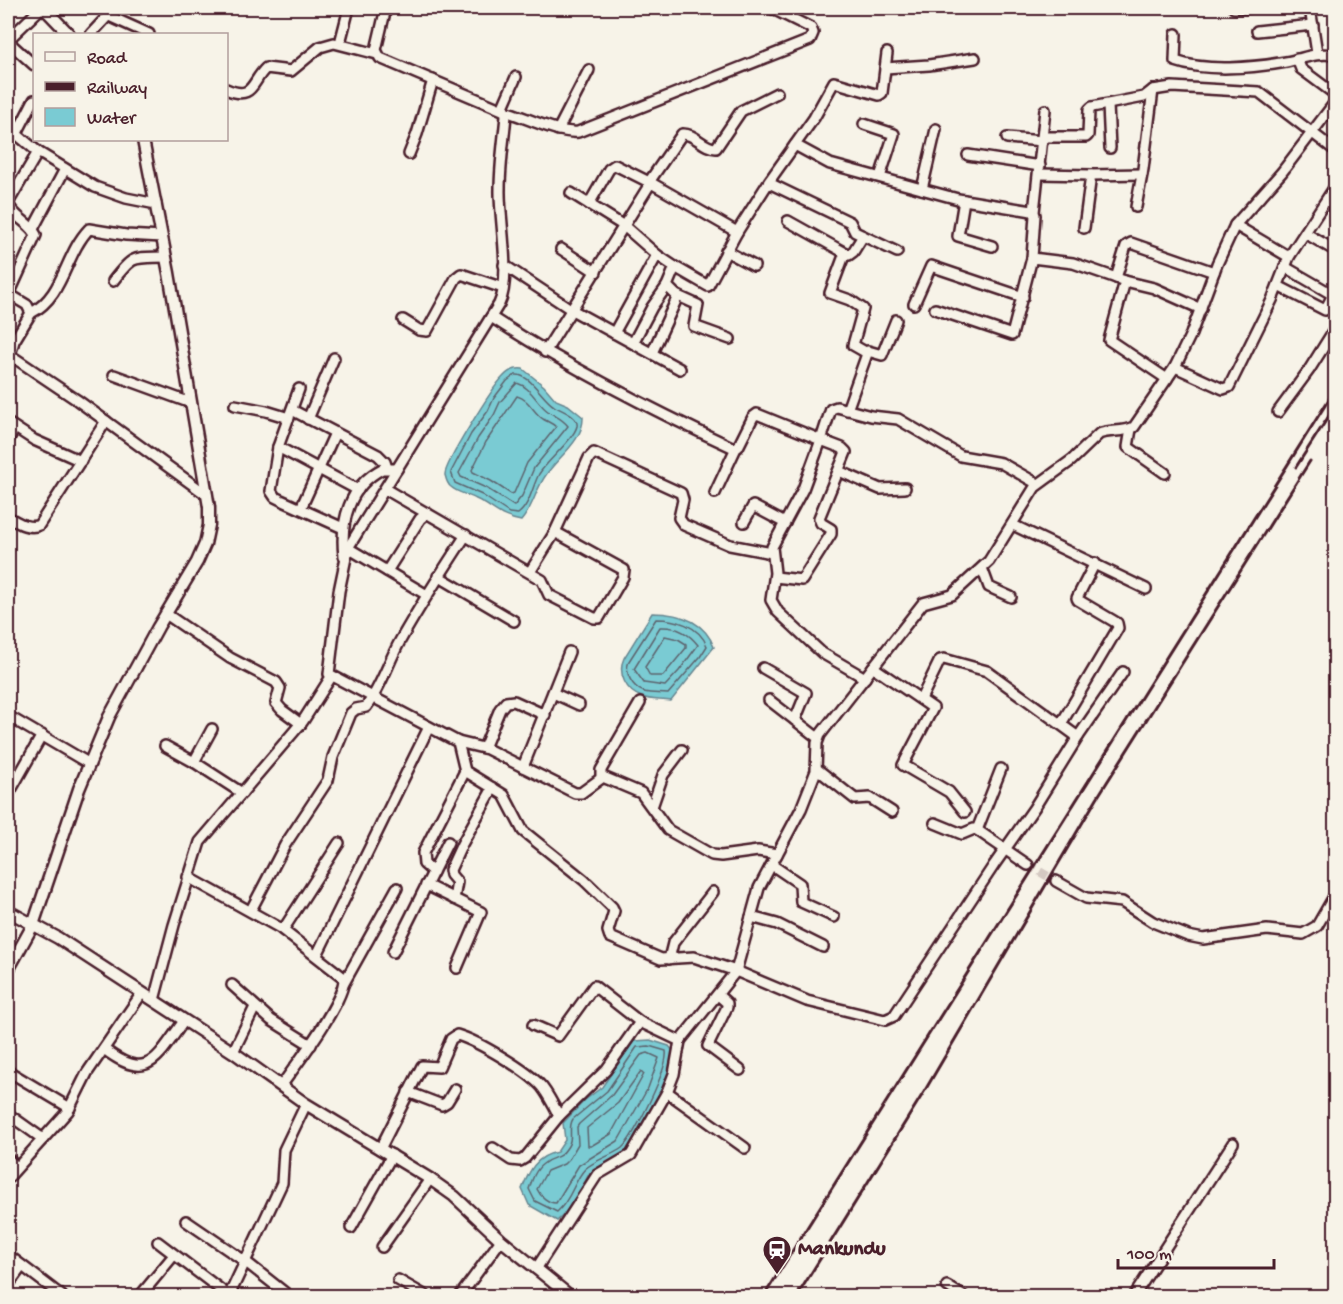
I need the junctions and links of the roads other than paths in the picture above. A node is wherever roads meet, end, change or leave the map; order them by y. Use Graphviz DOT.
graph roads {
  1 [pos="43,8"];
  2 [pos="116,8"];
  3 [pos="349,8"];
  4 [pos="386,8"];
  5 [pos="771,8"];
  6 [pos="1234,8"];
  7 [pos="1248,8"];
  8 [pos="1310,8"];
  9 [pos="790,12"];
  10 [pos="1313,25"];
  11 [pos="100,26"];
  12 [pos="1257,31"];
  13 [pos="68,33"];
  14 [pos="143,33"];
  15 [pos="1176,34"];
  16 [pos="340,44"];
  17 [pos="887,53"];
  18 [pos="1317,53"];
  19 [pos="377,54"];
  20 [pos="1335,55"];
  21 [pos="975,58"];
  22 [pos="1297,59"];
  23 [pos="33,64"];
  24 [pos="885,68"];
  25 [pos="589,70"];
  26 [pos="516,77"];
  27 [pos="433,80"];
  28 [pos="228,89"];
  29 [pos="1153,90"];
  30 [pos="777,93"];
  31 [pos="1335,95"];
  32 [pos="1335,101"];
  33 [pos="33,102"];
  34 [pos="1108,105"];
  35 [pos="504,110"];
  36 [pos="1045,110"];
  37 [pos="864,124"];
  38 [pos="8,127"];
  39 [pos="936,129"];
  40 [pos="558,130"];
  41 [pos="1312,131"];
  42 [pos="16,133"];
  43 [pos="1006,138"];
  44 [pos="1043,139"];
  45 [pos="143,141"];
  46 [pos="795,145"];
  47 [pos="1110,148"];
  48 [pos="1335,151"];
  49 [pos="38,152"];
  50 [pos="409,154"];
  51 [pos="968,154"];
  52 [pos="65,169"];
  53 [pos="1040,170"];
  54 [pos="1091,174"];
  55 [pos="1142,174"];
  56 [pos="880,177"];
  57 [pos="650,183"];
  58 [pos="769,183"];
  59 [pos="1335,185"];
  60 [pos="922,189"];
  61 [pos="572,193"];
  62 [pos="964,200"];
  63 [pos="1326,201"];
  64 [pos="8,203"];
  65 [pos="156,204"];
  66 [pos="589,204"];
  67 [pos="1136,207"];
  68 [pos="1335,207"];
  69 [pos="1034,212"];
  70 [pos="788,221"];
  71 [pos="1235,225"];
  72 [pos="624,226"];
  73 [pos="1084,228"];
  74 [pos="33,229"];
  75 [pos="737,232"];
  76 [pos="1305,233"];
  77 [pos="863,236"];
  78 [pos="162,237"];
  79 [pos="992,246"];
  80 [pos="561,249"];
  81 [pos="726,251"];
  82 [pos="1335,251"];
  83 [pos="897,252"];
  84 [pos="845,254"];
  85 [pos="657,255"];
  86 [pos="166,256"];
  87 [pos="1289,257"];
  88 [pos="1032,258"];
  89 [pos="504,265"];
  90 [pos="754,266"];
  91 [pos="675,267"];
  92 [pos="1286,267"];
  93 [pos="596,272"];
  94 [pos="1214,272"];
  95 [pos="1120,279"];
  96 [pos="113,281"];
  97 [pos="667,286"];
  98 [pos="1278,286"];
  99 [pos="503,288"];
  100 [pos="678,296"];
  101 [pos="1023,297"];
  102 [pos="914,304"];
  103 [pos="572,309"];
  104 [pos="935,309"];
  105 [pos="1202,309"];
  106 [pos="31,313"];
  107 [pos="491,317"];
  108 [pos="404,320"];
  109 [pos="896,320"];
  110 [pos="1335,327"];
  111 [pos="614,333"];
  112 [pos="730,339"];
  113 [pos="633,343"];
  114 [pos="545,352"];
  115 [pos="652,353"];
  116 [pos="867,353"];
  117 [pos="9,357"];
  118 [pos="334,358"];
  119 [pos="1175,367"];
  120 [pos="680,369"];
  121 [pos="114,375"];
  122 [pos="1167,379"];
  123 [pos="299,389"];
  124 [pos="192,403"];
  125 [pos="235,405"];
  126 [pos="848,410"];
  127 [pos="1278,412"];
  128 [pos="290,414"];
  129 [pos="308,419"];
  130 [pos="106,421"];
  131 [pos="11,425"];
  132 [pos="1131,429"];
  133 [pos="335,433"];
  134 [pos="8,440"];
  135 [pos="821,440"];
  136 [pos="278,447"];
  137 [pos="736,448"];
  138 [pos="81,461"];
  139 [pos="392,468"];
  140 [pos="318,469"];
  141 [pos="839,471"];
  142 [pos="1165,473"];
  143 [pos="1038,484"];
  144 [pos="905,488"];
  145 [pos="385,489"];
  146 [pos="358,490"];
  147 [pos="715,493"];
  148 [pos="207,495"];
  149 [pos="301,508"];
  150 [pos="427,513"];
  151 [pos="8,517"];
  152 [pos="744,522"];
  153 [pos="785,523"];
  154 [pos="1013,525"];
  155 [pos="343,528"];
  156 [pos="555,532"];
  157 [pos="466,535"];
  158 [pos="348,548"];
  159 [pos="772,553"];
  160 [pos="345,561"];
  161 [pos="1095,563"];
  162 [pos="982,568"];
  163 [pos="387,571"];
  164 [pos="530,572"];
  165 [pos="438,576"];
  166 [pos="775,577"];
  167 [pos="1146,589"];
  168 [pos="427,595"];
  169 [pos="1011,597"];
  170 [pos="166,614"];
  171 [pos="514,621"];
  172 [pos="569,652"];
  173 [pos="873,667"];
  174 [pos="763,668"];
  175 [pos="1123,672"];
  176 [pos="331,677"];
  177 [pos="865,678"];
  178 [pos="553,693"];
  179 [pos="373,698"];
  180 [pos="921,699"];
  181 [pos="769,700"];
  182 [pos="640,703"];
  183 [pos="579,705"];
  184 [pos="545,715"];
  185 [pos="8,716"];
  186 [pos="795,720"];
  187 [pos="301,724"];
  188 [pos="1060,724"];
  189 [pos="429,727"];
  190 [pos="212,729"];
  191 [pos="42,735"];
  192 [pos="1078,737"];
  193 [pos="818,738"];
  194 [pos="458,742"];
  195 [pos="165,746"];
  196 [pos="483,748"];
  197 [pos="682,750"];
  198 [pos="194,762"];
  199 [pos="88,763"];
  200 [pos="523,766"];
  201 [pos="817,769"];
  202 [pos="1001,769"];
  203 [pos="465,771"];
  204 [pos="601,778"];
  205 [pos="493,789"];
  206 [pos="242,793"];
  207 [pos="8,795"];
  208 [pos="652,807"];
  209 [pos="892,812"];
  210 [pos="965,812"];
  211 [pos="935,824"];
  212 [pos="977,830"];
  213 [pos="432,835"];
  214 [pos="448,842"];
  215 [pos="339,843"];
  216 [pos="460,848"];
  217 [pos="1004,850"];
  218 [pos="777,854"];
  219 [pos="772,865"];
  220 [pos="1028,865"];
  221 [pos="433,872"];
  222 [pos="188,877"];
  223 [pos="1056,881"];
  224 [pos="426,885"];
  225 [pos="397,888"];
  226 [pos="713,892"];
  227 [pos="1335,893"];
  228 [pos="454,899"];
  229 [pos="251,910"];
  230 [pos="8,911"];
  231 [pos="751,917"];
  232 [pos="834,917"];
  233 [pos="33,925"];
  234 [pos="283,930"];
  235 [pos="823,948"];
  236 [pos="393,952"];
  237 [pos="317,955"];
  238 [pos="669,959"];
  239 [pos="457,968"];
  240 [pos="8,970"];
  241 [pos="736,971"];
  242 [pos="344,983"];
  243 [pos="232,986"];
  244 [pos="142,993"];
  245 [pos="718,995"];
  246 [pos="154,1000"];
  247 [pos="255,1007"];
  248 [pos="184,1021"];
  249 [pos="640,1022"];
  250 [pos="533,1025"];
  251 [pos="680,1041"];
  252 [pos="311,1045"];
  253 [pos="104,1049"];
  254 [pos="233,1052"];
  255 [pos="740,1070"];
  256 [pos="8,1071"];
  257 [pos="281,1086"];
  258 [pos="454,1089"];
  259 [pos="408,1092"];
  260 [pos="667,1092"];
  261 [pos="306,1104"];
  262 [pos="70,1108"];
  263 [pos="8,1114"];
  264 [pos="559,1116"];
  265 [pos="43,1138"];
  266 [pos="1233,1143"];
  267 [pos="493,1148"];
  268 [pos="745,1148"];
  269 [pos="380,1149"];
  270 [pos="392,1155"];
  271 [pos="8,1159"];
  272 [pos="17,1167"];
  273 [pos="8,1178"];
  274 [pos="430,1179"];
  275 [pos="186,1221"];
  276 [pos="351,1228"];
  277 [pos="501,1240"];
  278 [pos="158,1242"];
  279 [pos="382,1247"];
  280 [pos="8,1255"];
  281 [pos="174,1255"];
  282 [pos="246,1262"];
  283 [pos="22,1266"];
  284 [pos="536,1269"];
  285 [pos="398,1280"];
  286 [pos="8,1285"];
  287 [pos="947,1286"];
  288 [pos="62,1296"];
  289 [pos="140,1296"];
  290 [pos="289,1296"];
  291 [pos="426,1296"];
  292 [pos="460,1296"];
  293 [pos="570,1296"];
  294 [pos="963,1296"];
  295 [pos="1134,1296"];
  1 -- 13 [label="street"];
  1 -- 23 [label="street"];
  2 -- 11 [label="street"];
  3 -- 16 [label="street"];
  4 -- 19 [label="street"];
  5 -- 9 [label="street"];
  6 -- 7 [label="street"];
  8 -- 10 [label="street"];
  9 -- 40 [label="street"];
  10 -- 12 [label="street"];
  10 -- 18 [label="street"];
  11 -- 14 [label="street"];
  15 -- 22 [label="street"];
  16 -- 19 [label="street"];
  16 -- 28 [label="street"];
  17 -- 24 [label="street"];
  18 -- 20 [label="street"];
  18 -- 22 [label="street"];
  19 -- 27 [label="street"];
  21 -- 24 [label="street"];
  22 -- 31 [label="street"];
  24 -- 46 [label="street"];
  25 -- 40 [label="street"];
  26 -- 35 [label="street"];
  27 -- 35 [label="street"];
  27 -- 50 [label="street"];
  29 -- 34 [label="street"];
  29 -- 41 [label="street"];
  29 -- 55 [label="street"];
  30 -- 57 [label="street"];
  32 -- 41 [label="street"];
  33 -- 42 [label="street"];
  34 -- 44 [label="street"];
  34 -- 47 [label="street"];
  35 -- 40 [label="street"];
  35 -- 89 [label="street"];
  36 -- 44 [label="street"];
  37 -- 56 [label="street"];
  38 -- 42 [label="street"];
  39 -- 60 [label="street"];
  41 -- 48 [label="street"];
  41 -- 71 [label="street"];
  42 -- 49 [label="street"];
  43 -- 44 [label="street"];
  44 -- 53 [label="street"];
  45 -- 65 [label="street"];
  46 -- 56 [label="street"];
  46 -- 58 [label="street"];
  49 -- 52 [label="street"];
  49 -- 64 [label="street"];
  51 -- 53 [label="street"];
  52 -- 65 [label="street"];
  52 -- 74 [label="street"];
  53 -- 54 [label="street"];
  53 -- 69 [label="street"];
  54 -- 55 [label="street"];
  54 -- 73 [label="street"];
  55 -- 67 [label="street"];
  56 -- 60 [label="street"];
  57 -- 66 [label="street"];
  57 -- 72 [label="street"];
  57 -- 75 [label="street"];
  58 -- 75 [label="street"];
  58 -- 77 [label="street"];
  59 -- 63 [label="street"];
  60 -- 62 [label="street"];
  61 -- 66 [label="street"];
  62 -- 69 [label="street"];
  62 -- 79 [label="street"];
  63 -- 68 [label="street"];
  63 -- 76 [label="street"];
  64 -- 74 [label="street"];
  65 -- 78 [label="street"];
  66 -- 72 [label="street"];
  69 -- 88 [label="street"];
  70 -- 84 [label="street"];
  71 -- 87 [label="street"];
  71 -- 94 [label="street"];
  72 -- 85 [label="street"];
  72 -- 93 [label="street"];
  74 -- 106 [label="street"];
  75 -- 81 [label="street"];
  76 -- 82 [label="street"];
  76 -- 87 [label="street"];
  77 -- 83 [label="street"];
  77 -- 84 [label="street"];
  78 -- 86 [label="street"];
  78 -- 106 [label="street"];
  80 -- 93 [label="street"];
  81 -- 90 [label="street"];
  81 -- 91 [label="street"];
  84 -- 116 [label="street"];
  85 -- 91 [label="street"];
  85 -- 111 [label="street"];
  86 -- 96 [label="street"];
  86 -- 124 [label="street"];
  87 -- 92 [label="street"];
  88 -- 95 [label="street"];
  88 -- 101 [label="street"];
  89 -- 99 [label="street"];
  89 -- 103 [label="street"];
  91 -- 97 [label="street"];
  92 -- 98 [label="street"];
  92 -- 98 [label="street"];
  93 -- 103 [label="street"];
  94 -- 95 [label="street"];
  94 -- 105 [label="street"];
  95 -- 105 [label="street"];
  95 -- 122 [label="street"];
  97 -- 100 [label="street"];
  97 -- 113 [label="street"];
  98 -- 119 [label="street"];
  99 -- 107 [label="street"];
  99 -- 108 [label="street"];
  100 -- 112 [label="street"];
  100 -- 115 [label="street"];
  101 -- 102 [label="street"];
  101 -- 104 [label="street"];
  103 -- 111 [label="street"];
  103 -- 114 [label="street"];
  105 -- 119 [label="street"];
  106 -- 117 [label="street"];
  107 -- 114 [label="street"];
  107 -- 139 [label="street"];
  109 -- 116 [label="street"];
  110 -- 127 [label="street"];
  111 -- 113 [label="street"];
  113 -- 115 [label="street"];
  114 -- 137 [label="street"];
  115 -- 120 [label="street"];
  116 -- 126 [label="street"];
  117 -- 130 [label="street"];
  118 -- 129 [label="street"];
  119 -- 122 [label="street"];
  121 -- 124 [label="street"];
  122 -- 132 [label="street"];
  123 -- 128 [label="street"];
  124 -- 148 [label="street"];
  125 -- 128 [label="street"];
  126 -- 135 [label="street"];
  126 -- 143 [label="street"];
  128 -- 129 [label="street"];
  128 -- 136 [label="street"];
  129 -- 133 [label="street"];
  130 -- 138 [label="street"];
  130 -- 148 [label="street"];
  131 -- 134 [label="street"];
  131 -- 138 [label="street"];
  132 -- 142 [label="street"];
  132 -- 143 [label="street"];
  133 -- 139 [label="street"];
  133 -- 140 [label="street"];
  135 -- 137 [label="street"];
  135 -- 141 [label="street"];
  135 -- 153 [label="street"];
  136 -- 140 [label="street"];
  136 -- 149 [label="street"];
  137 -- 147 [label="street"];
  138 -- 151 [label="street"];
  139 -- 145 [label="street"];
  139 -- 146 [label="street"];
  140 -- 146 [label="street"];
  140 -- 149 [label="street"];
  141 -- 144 [label="street"];
  141 -- 166 [label="street"];
  143 -- 154 [label="street"];
  145 -- 150 [label="street"];
  145 -- 158 [label="street"];
  146 -- 155 [label="street"];
  148 -- 170 [label="street"];
  149 -- 155 [label="street"];
  150 -- 157 [label="street"];
  150 -- 163 [label="street"];
  152 -- 153 [label="street"];
  153 -- 159 [label="street"];
  154 -- 161 [label="street"];
  154 -- 162 [label="street"];
  155 -- 160 [label="street"];
  156 -- 159 [label="street"];
  156 -- 164 [label="street"];
  156 -- 164 [label="street"];
  157 -- 164 [label="street"];
  157 -- 165 [label="street"];
  158 -- 160 [label="street"];
  158 -- 163 [label="street"];
  159 -- 166 [label="street"];
  160 -- 176 [label="street"];
  161 -- 167 [label="street"];
  161 -- 188 [label="street"];
  162 -- 169 [label="street"];
  162 -- 173 [label="street"];
  163 -- 168 [label="street"];
  165 -- 168 [label="street"];
  165 -- 171 [label="street"];
  166 -- 177 [label="street"];
  168 -- 179 [label="street"];
  170 -- 187 [label="street"];
  170 -- 199 [label="street"];
  172 -- 178 [label="street"];
  173 -- 177 [label="street"];
  173 -- 180 [label="street"];
  174 -- 186 [label="street"];
  175 -- 192 [label="street"];
  176 -- 179 [label="street"];
  176 -- 187 [label="street"];
  177 -- 193 [label="street"];
  178 -- 183 [label="street"];
  178 -- 184 [label="street"];
  179 -- 189 [label="street"];
  179 -- 229 [label="street"];
  180 -- 188 [label="street"];
  180 -- 210 [label="street"];
  181 -- 186 [label="street"];
  182 -- 204 [label="street"];
  184 -- 196 [label="street"];
  184 -- 200 [label="street"];
  185 -- 191 [label="street"];
  186 -- 193 [label="street"];
  187 -- 206 [label="street"];
  188 -- 192 [label="street"];
  189 -- 194 [label="street"];
  189 -- 237 [label="street"];
  190 -- 198 [label="street"];
  191 -- 199 [label="street"];
  191 -- 207 [label="street"];
  192 -- 217 [label="street"];
  193 -- 201 [label="street"];
  194 -- 196 [label="street"];
  194 -- 203 [label="street"];
  195 -- 198 [label="street"];
  196 -- 200 [label="street"];
  197 -- 208 [label="street"];
  198 -- 206 [label="street"];
  199 -- 233 [label="street"];
  200 -- 204 [label="street"];
  201 -- 209 [label="street"];
  201 -- 218 [label="street"];
  202 -- 212 [label="street"];
  203 -- 205 [label="street"];
  203 -- 213 [label="street"];
  204 -- 208 [label="street"];
  205 -- 216 [label="street"];
  205 -- 238 [label="street"];
  206 -- 222 [label="street"];
  208 -- 218 [label="street"];
  211 -- 212 [label="street"];
  212 -- 217 [label="street"];
  213 -- 214 [label="street"];
  213 -- 221 [label="street"];
  214 -- 216 [label="street"];
  214 -- 221 [label="street"];
  215 -- 234 [label="street"];
  216 -- 228 [label="street"];
  217 -- 220 [label="street"];
  217 -- 241 [label="street"];
  218 -- 219 [label="street"];
  219 -- 231 [label="street"];
  219 -- 232 [label="street"];
  221 -- 224 [label="street"];
  222 -- 229 [label="street"];
  222 -- 246 [label="street"];
  223 -- 227 [label="street"];
  224 -- 228 [label="street"];
  224 -- 236 [label="street"];
  225 -- 242 [label="street"];
  226 -- 238 [label="street"];
  228 -- 239 [label="street"];
  229 -- 234 [label="street"];
  230 -- 233 [label="street"];
  231 -- 235 [label="street"];
  231 -- 241 [label="street"];
  233 -- 240 [label="street"];
  233 -- 244 [label="street"];
  234 -- 237 [label="street"];
  237 -- 242 [label="street"];
  238 -- 241 [label="street"];
  241 -- 245 [label="street"];
  242 -- 252 [label="street"];
  243 -- 247 [label="street"];
  244 -- 246 [label="street"];
  244 -- 253 [label="street"];
  245 -- 251 [label="street"];
  245 -- 255 [label="street"];
  246 -- 248 [label="street"];
  247 -- 252 [label="street"];
  247 -- 254 [label="street"];
  248 -- 253 [label="street"];
  248 -- 254 [label="street"];
  249 -- 250 [label="street"];
  249 -- 251 [label="street"];
  249 -- 264 [label="street"];
  251 -- 260 [label="street"];
  252 -- 257 [label="street"];
  253 -- 262 [label="street"];
  254 -- 257 [label="street"];
  256 -- 262 [label="street"];
  257 -- 261 [label="street"];
  258 -- 259 [label="street"];
  259 -- 264 [label="street"];
  259 -- 269 [label="street"];
  260 -- 268 [label="street"];
  260 -- 284 [label="street"];
  261 -- 269 [label="street"];
  261 -- 282 [label="street"];
  262 -- 265 [label="street"];
  263 -- 265 [label="street"];
  264 -- 267 [label="street"];
  265 -- 272 [label="street"];
  266 -- 295 [label="street"];
  269 -- 270 [label="street"];
  270 -- 274 [label="street"];
  270 -- 276 [label="street"];
  271 -- 272 [label="street"];
  272 -- 273 [label="street"];
  274 -- 277 [label="street"];
  274 -- 279 [label="street"];
  275 -- 282 [label="street"];
  277 -- 284 [label="street"];
  277 -- 292 [label="street"];
  278 -- 281 [label="street"];
  280 -- 283 [label="street"];
  281 -- 282 [label="street"];
  281 -- 289 [label="street"];
  282 -- 290 [label="street"];
  283 -- 286 [label="street"];
  283 -- 288 [label="street"];
  284 -- 293 [label="street"];
  285 -- 291 [label="street"];
  287 -- 294 [label="street"];
}
